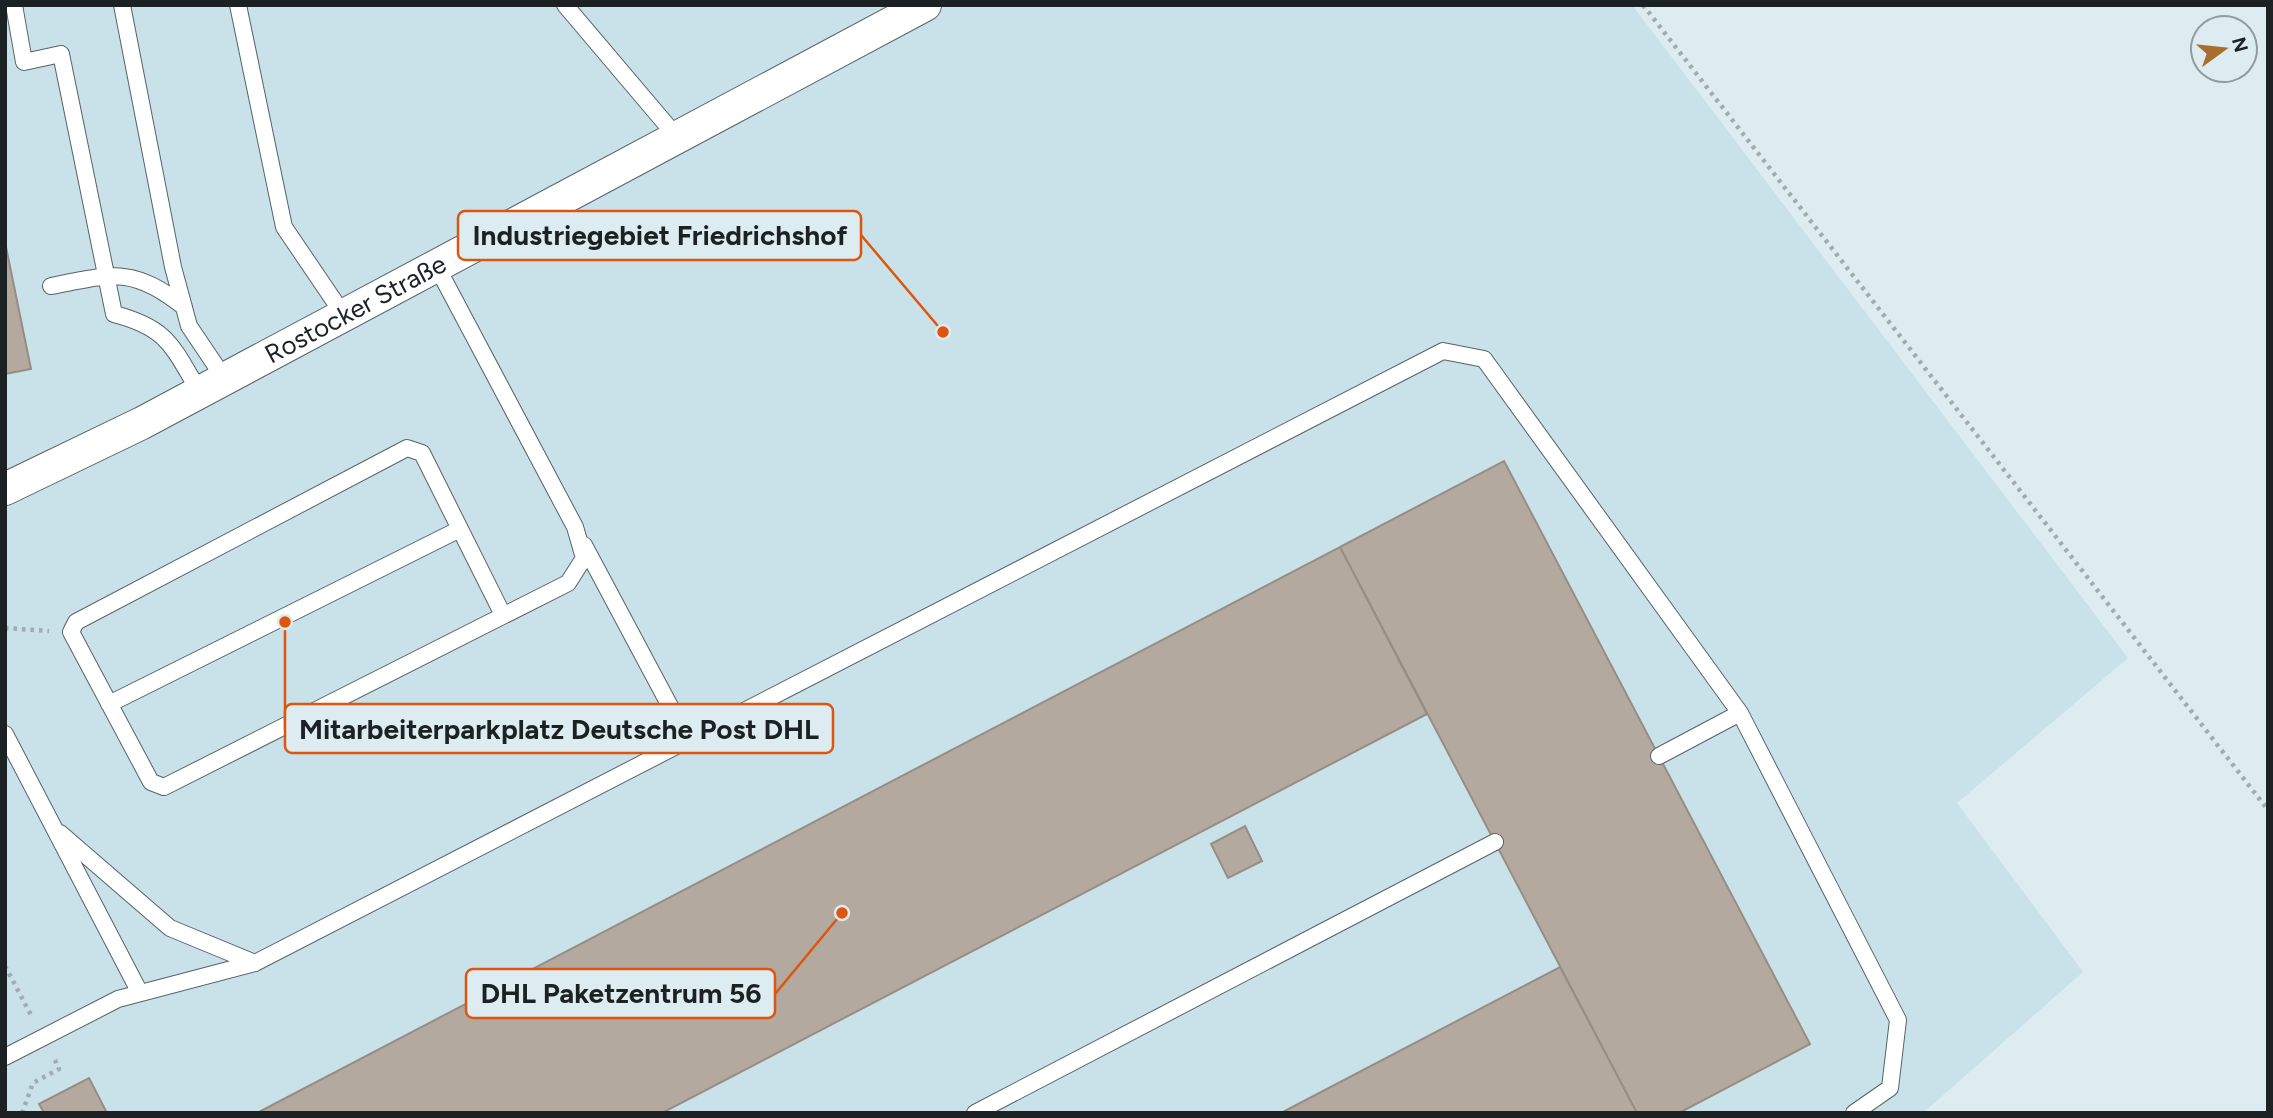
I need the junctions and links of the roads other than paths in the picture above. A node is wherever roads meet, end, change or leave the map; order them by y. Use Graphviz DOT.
graph roads {
  1 [pos="14,5"];
  2 [pos="122,5"];
  3 [pos="238,5"];
  4 [pos="565,5"];
  5 [pos="925,5"];
  6 [pos="676,136"];
  7 [pos="436,265"];
  8 [pos="106,275"];
  9 [pos="51,286"];
  10 [pos="184,307"];
  11 [pos="344,314"];
  12 [pos="212,384"];
  13 [pos="5,489"];
  14 [pos="575,527"];
  15 [pos="460,529"];
  16 [pos="503,615"];
  17 [pos="109,705"];
  18 [pos="1740,713"];
  19 [pos="5,734"];
  20 [pos="688,740"];
  21 [pos="1659,756"];
  22 [pos="53,826"];
  23 [pos="1494,842"];
  24 [pos="255,963"];
  25 [pos="139,991"];
  26 [pos="5,1057"];
  27 [pos="975,1113"];
  28 [pos="1854,1113"];
  1 -- 8 [label="lane"];
  2 -- 10 [label="lane"];
  3 -- 11 [label="lane"];
  4 -- 6 [label="lane"];
  5 -- 6 [label="street, Rostocker Straße"];
  6 -- 7 [label="street, Rostocker Straße"];
  7 -- 11 [label="street, Rostocker Straße"];
  7 -- 14 [label="lane"];
  8 -- 9 [label="lane"];
  8 -- 10 [label="lane"];
  8 -- 12 [label="lane"];
  10 -- 12 [label="lane"];
  11 -- 12 [label="street, Rostocker Straße"];
  12 -- 13 [label="street, Rostocker Straße"];
  14 -- 16 [label="lane"];
  14 -- 20 [label="lane"];
  15 -- 16 [label="lane"];
  15 -- 17 [label="lane"];
  15 -- 17 [label="lane"];
  16 -- 17 [label="lane"];
  18 -- 20 [label="lane"];
  18 -- 21 [label="lane"];
  18 -- 28 [label="lane"];
  19 -- 22 [label="lane"];
  20 -- 24 [label="lane"];
  22 -- 24 [label="lane"];
  22 -- 25 [label="lane"];
  23 -- 27 [label="lane"];
  24 -- 25 [label="lane"];
  25 -- 26 [label="lane"];
}
